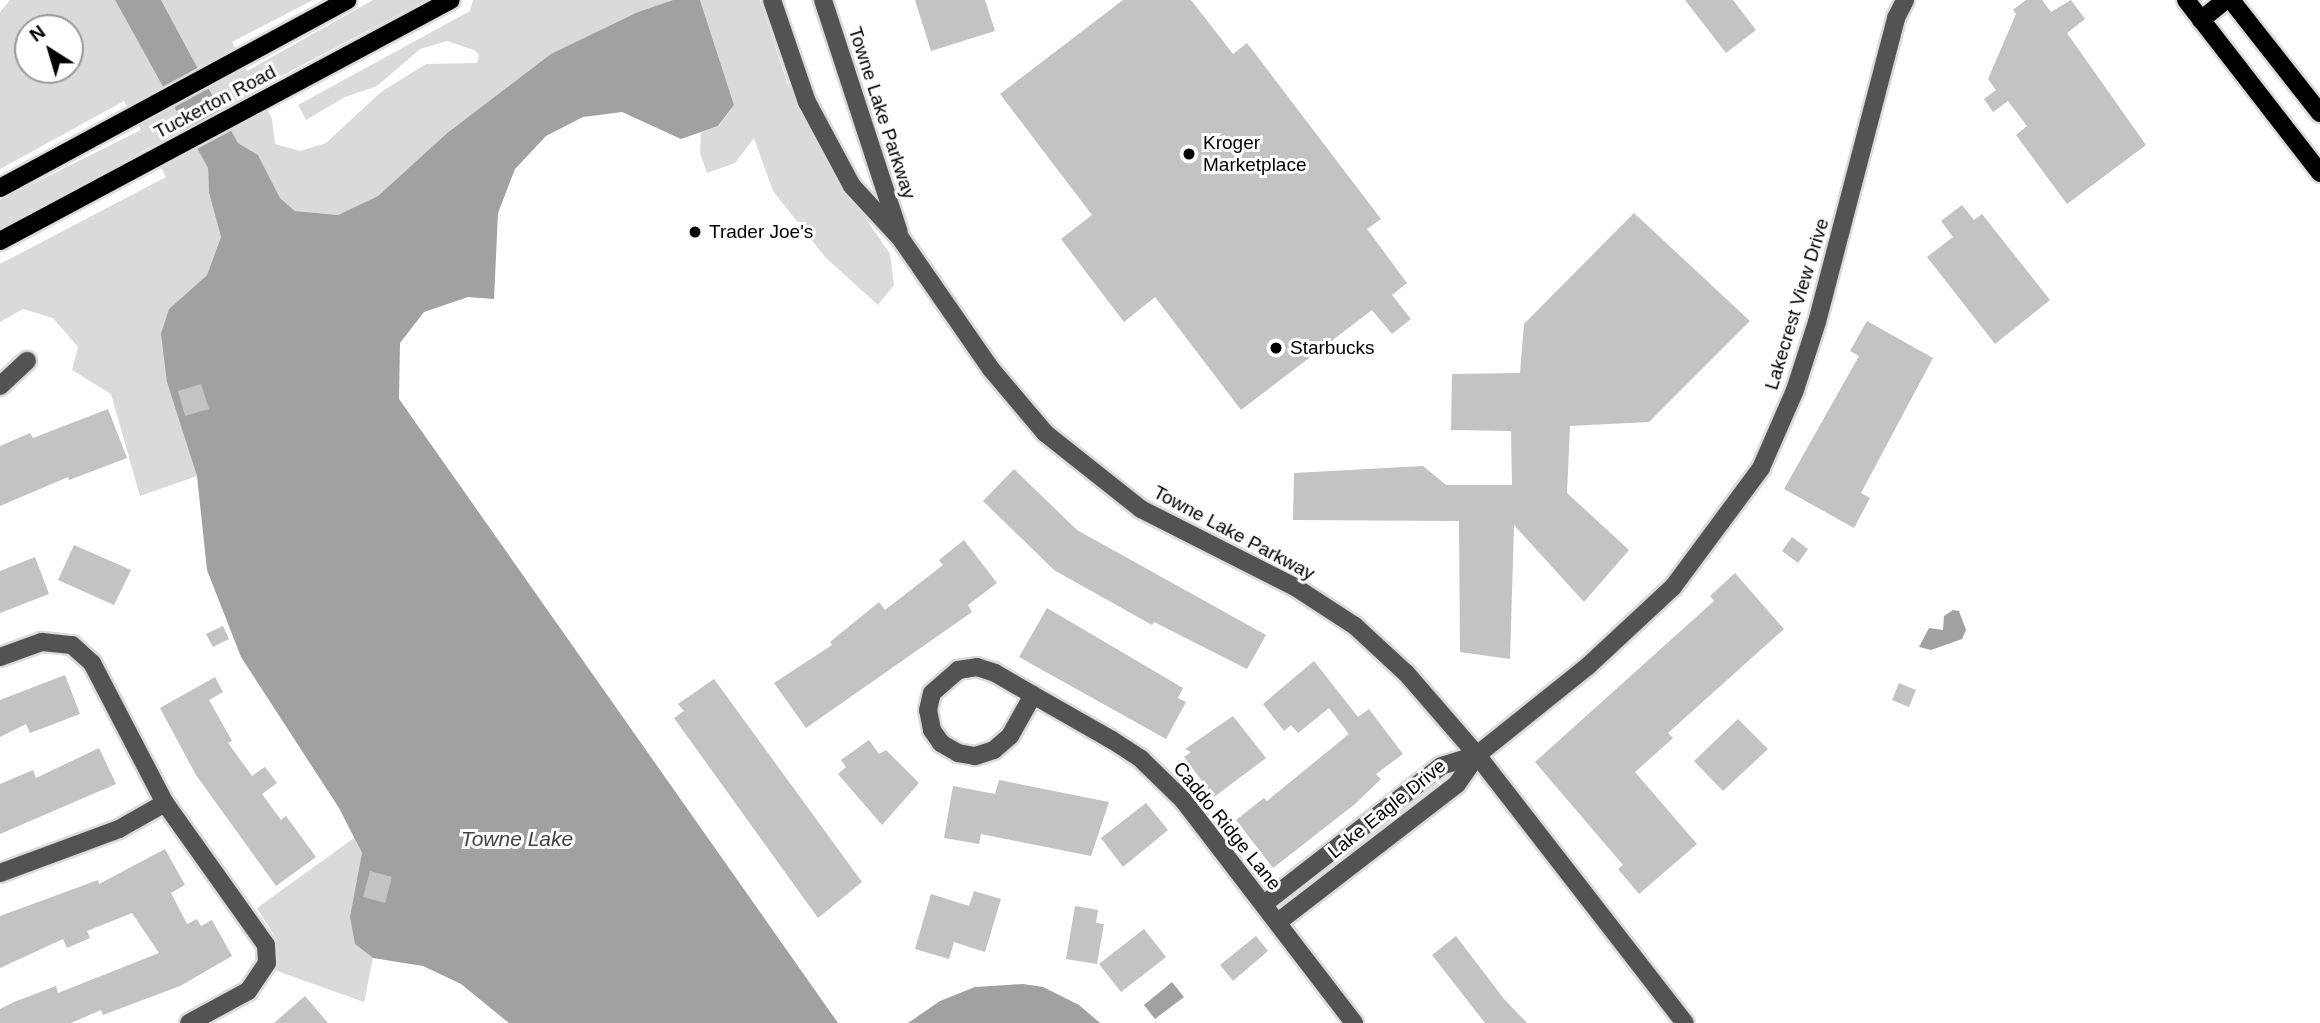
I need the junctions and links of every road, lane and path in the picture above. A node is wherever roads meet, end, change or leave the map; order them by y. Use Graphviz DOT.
graph roads {
  1 [pos="347,0"];
  2 [pos="451,0"];
  3 [pos="772,0"];
  4 [pos="823,0"];
  5 [pos="1905,0"];
  6 [pos="2186,0"];
  7 [pos="2228,0"];
  8 [pos="2201,20"];
  9 [pos="2320,114"];
  10 [pos="2320,173"];
  11 [pos="0,188"];
  12 [pos="901,239"];
  13 [pos="0,242"];
  14 [pos="27,361"];
  15 [pos="0,386"];
  16 [pos="0,657"];
  17 [pos="1033,695"];
  18 [pos="1477,755"];
  19 [pos="165,803"];
  20 [pos="0,873"];
  21 [pos="1264,904"];
  22 [pos="1278,922"];
  23 [pos="189,1023"];
  24 [pos="1354,1023"];
  25 [pos="1685,1023"];
  1 -- 11 [label="main road, Tuckerton Road"];
  2 -- 13 [label="main road, Tuckerton Road"];
  3 -- 12 [label="street, Towne Lake Parkway"];
  4 -- 12 [label="street, Towne Lake Parkway"];
  5 -- 18 [label="street, Lakecrest View Drive"];
  6 -- 8 [label="main road"];
  7 -- 8 [label="main road"];
  7 -- 9 [label="main road"];
  8 -- 10 [label="main road"];
  12 -- 18 [label="street, Towne Lake Parkway"];
  14 -- 15 [label="street"];
  16 -- 19 [label="street"];
  17 -- 17 [label="street, Caddo Ridge Lane"];
  17 -- 21 [label="street, Caddo Ridge Lane"];
  18 -- 21 [label="street, Lake Eagle Drive"];
  18 -- 22 [label="street, Lake Eagle Drive"];
  18 -- 25 [label="street, Towne Lake Parkway"];
  19 -- 20 [label="street"];
  19 -- 23 [label="street"];
  21 -- 22 [label="street, Caddo Ridge Lane"];
  22 -- 24 [label="street, Caddo Ridge Lane"];
}
